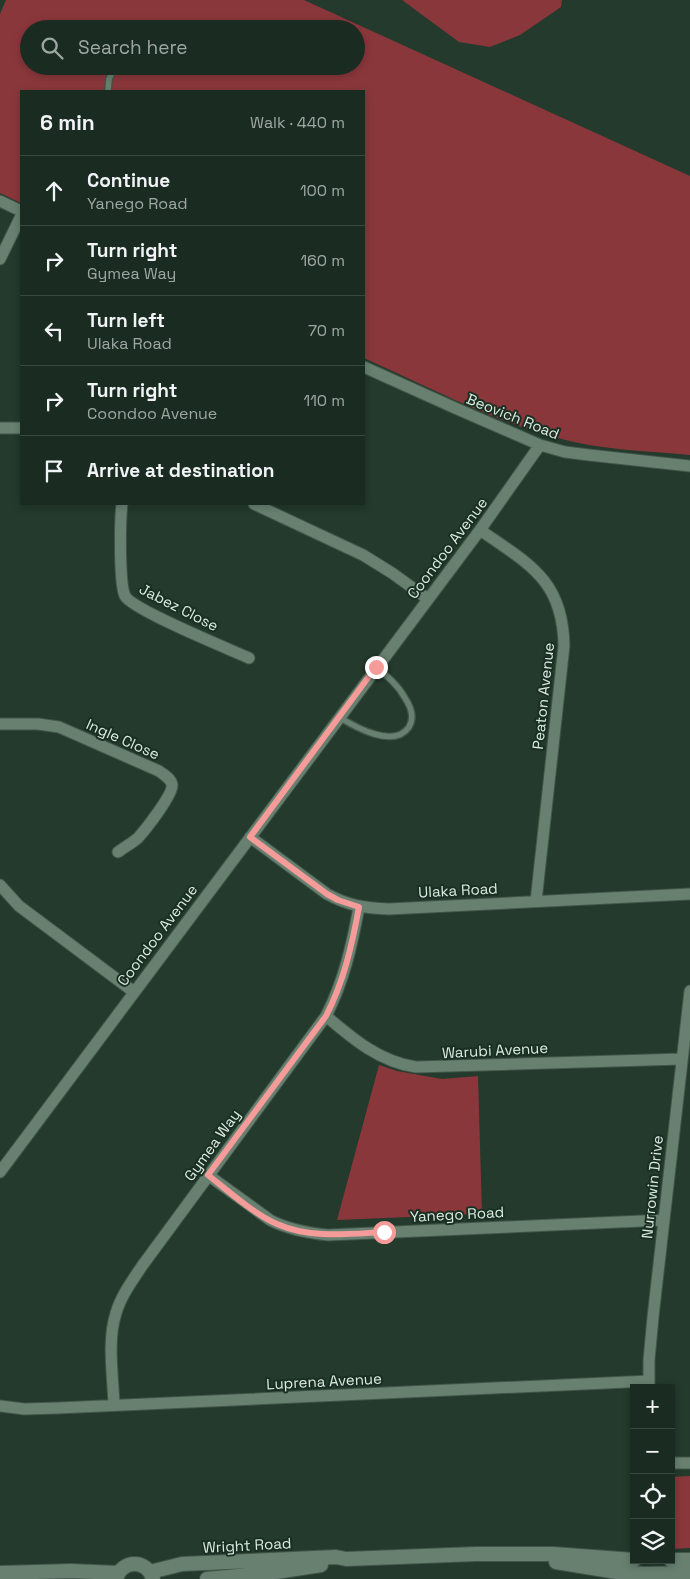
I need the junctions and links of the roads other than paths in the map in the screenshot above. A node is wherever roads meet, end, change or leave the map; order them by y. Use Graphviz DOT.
graph roads {
  1 [pos="111,75"];
  2 [pos="108,90"];
  3 [pos="0,201"];
  4 [pos="20,210"];
  5 [pos="20,218"];
  6 [pos="0,259"];
  7 [pos="365,367"];
  8 [pos="0,428"];
  9 [pos="20,428"];
  10 [pos="540,445"];
  11 [pos="690,466"];
  12 [pos="122,505"];
  13 [pos="256,505"];
  14 [pos="480,530"];
  15 [pos="428,599"];
  16 [pos="249,658"];
  17 [pos="376,667"];
  18 [pos="339,717"];
  19 [pos="0,724"];
  20 [pos="250,837"];
  21 [pos="118,852"];
  22 [pos="0,886"];
  23 [pos="690,894"];
  24 [pos="536,901"];
  25 [pos="359,907"];
  26 [pos="690,990"];
  27 [pos="134,992"];
  28 [pos="326,1016"];
  29 [pos="681,1059"];
  30 [pos="0,1172"];
  31 [pos="208,1175"];
  32 [pos="664,1220"];
  33 [pos="649,1384"];
  34 [pos="630,1385"];
  35 [pos="114,1405"];
  36 [pos="0,1406"];
  37 [pos="675,1463"];
  38 [pos="690,1463"];
  39 [pos="534,1555"];
  40 [pos="346,1558"];
  41 [pos="630,1560"];
  42 [pos="675,1560"];
  43 [pos="690,1560"];
  44 [pos="0,1572"];
  45 [pos="690,1573"];
  46 [pos="152,1575"];
  47 [pos="117,1576"];
  48 [pos="263,1576"];
  49 [pos="207,1579"];
  1 -- 2 [label="lane"];
  3 -- 4 [label="street"];
  5 -- 6 [label="street"];
  7 -- 10 [label="street, Beovich Road"];
  8 -- 9 [label="street"];
  10 -- 11 [label="street, Beovich Road"];
  10 -- 14 [label="street, Coondoo Avenue"];
  12 -- 16 [label="street, Jabez Close"];
  13 -- 15 [label="street"];
  14 -- 15 [label="street, Coondoo Avenue"];
  14 -- 24 [label="street, Peaton Avenue"];
  15 -- 17 [label="street, Coondoo Avenue"];
  17 -- 18 [label="street, Coondoo Avenue"];
  17 -- 18 [label="lane"];
  18 -- 20 [label="street, Coondoo Avenue"];
  19 -- 21 [label="street, Ingle Close"];
  20 -- 25 [label="street, Ulaka Road"];
  20 -- 27 [label="street, Coondoo Avenue"];
  22 -- 27 [label="street"];
  23 -- 24 [label="street, Ulaka Road"];
  24 -- 25 [label="street, Ulaka Road"];
  25 -- 28 [label="street, Gymea Way"];
  26 -- 29 [label="street, Nurrowin Drive"];
  27 -- 30 [label="street, Coondoo Avenue"];
  28 -- 29 [label="street, Warubi Avenue"];
  28 -- 31 [label="street, Gymea Way"];
  29 -- 32 [label="street, Nurrowin Drive"];
  31 -- 32 [label="street, Yanego Road"];
  31 -- 35 [label="street, Gymea Way"];
  32 -- 33 [label="street, Nurrowin Drive"];
  34 -- 35 [label="street, Luprena Avenue"];
  35 -- 36 [label="street, Luprena Avenue"];
  37 -- 38 [label="street"];
  39 -- 40 [label="main road, Wright Road"];
  39 -- 41 [label="main road, Wright Road"];
  39 -- 45 [label="main road, Wright Road"];
  40 -- 46 [label="main road, Wright Road"];
  40 -- 48 [label="main road, Wright Road"];
  42 -- 43 [label="main road"];
  44 -- 47 [label="main road"];
  46 -- 47 [label="main road"];
  48 -- 49 [label="main road, Wright Road"];
}
